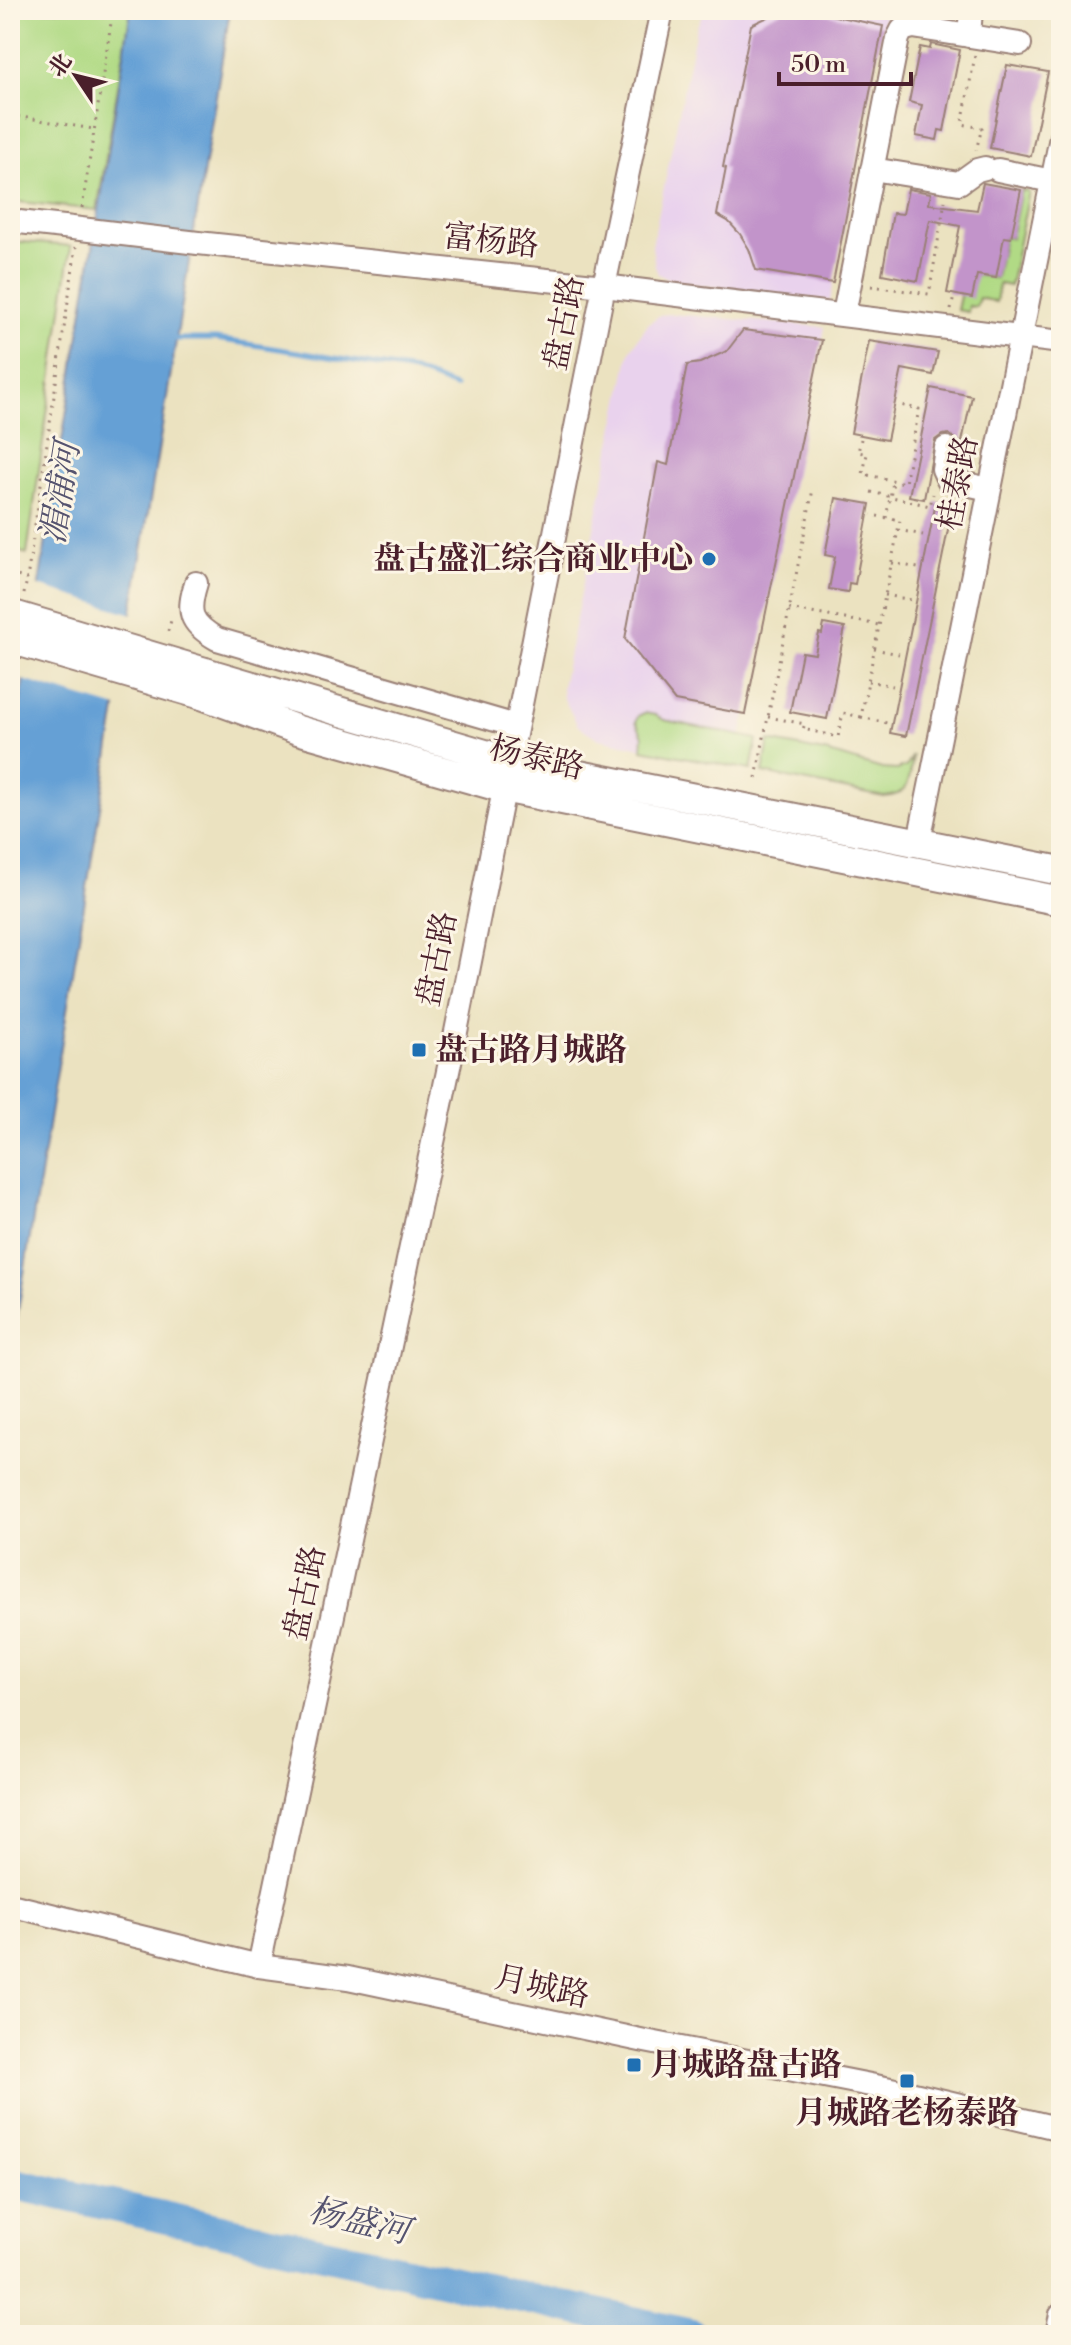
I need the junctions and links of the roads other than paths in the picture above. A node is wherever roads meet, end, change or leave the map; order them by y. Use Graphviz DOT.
graph roads {
  1 [pos="662,10"];
  2 [pos="971,10"];
  3 [pos="973,37"];
  4 [pos="1020,44"];
  5 [pos="1061,137"];
  6 [pos="872,169"];
  7 [pos="1052,181"];
  8 [pos="10,221"];
  9 [pos="604,286"];
  10 [pos="844,314"];
  11 [pos="1020,337"];
  12 [pos="1061,342"];
  13 [pos="946,448"];
  14 [pos="989,489"];
  15 [pos="196,583"];
  16 [pos="10,614"];
  17 [pos="10,639"];
  18 [pos="203,684"];
  19 [pos="516,726"];
  20 [pos="506,774"];
  21 [pos="919,841"];
  22 [pos="1061,871"];
  23 [pos="1061,901"];
  24 [pos="10,1905"];
  25 [pos="259,1966"];
  26 [pos="1061,2129"];
  27 [pos="1061,2314"];
  28 [pos="1057,2335"];
  1 -- 9 [label="street, 盘古路"];
  2 -- 3 [label="street"];
  3 -- 4 [label="street"];
  3 -- 6 [label="street"];
  5 -- 7 [label="street, 桂泰路"];
  6 -- 7 [label="street"];
  6 -- 10 [label="street"];
  7 -- 11 [label="street, 桂泰路"];
  8 -- 9 [label="street, 富杨路, bridge"];
  9 -- 10 [label="street, 富杨路"];
  9 -- 19 [label="street, 盘古路"];
  10 -- 11 [label="street, 富杨路"];
  11 -- 12 [label="street, 富杨路"];
  11 -- 14 [label="street, 桂泰路"];
  13 -- 14 [label="street"];
  14 -- 21 [label="street, 桂泰路"];
  15 -- 19 [label="street"];
  16 -- 18 [label="main road, 杨泰路, bridge"];
  17 -- 18 [label="main road, 杨泰路, bridge"];
  18 -- 20 [label="main road, 杨泰路"];
  19 -- 20 [label="street, 盘古路"];
  20 -- 21 [label="main road, 杨泰路"];
  20 -- 23 [label="main road, 杨泰路"];
  20 -- 25 [label="street, 盘古路"];
  21 -- 22 [label="main road, 杨泰路"];
  24 -- 25 [label="street, 月城路"];
  25 -- 26 [label="street, 月城路"];
  27 -- 28 [label="street"];
}
